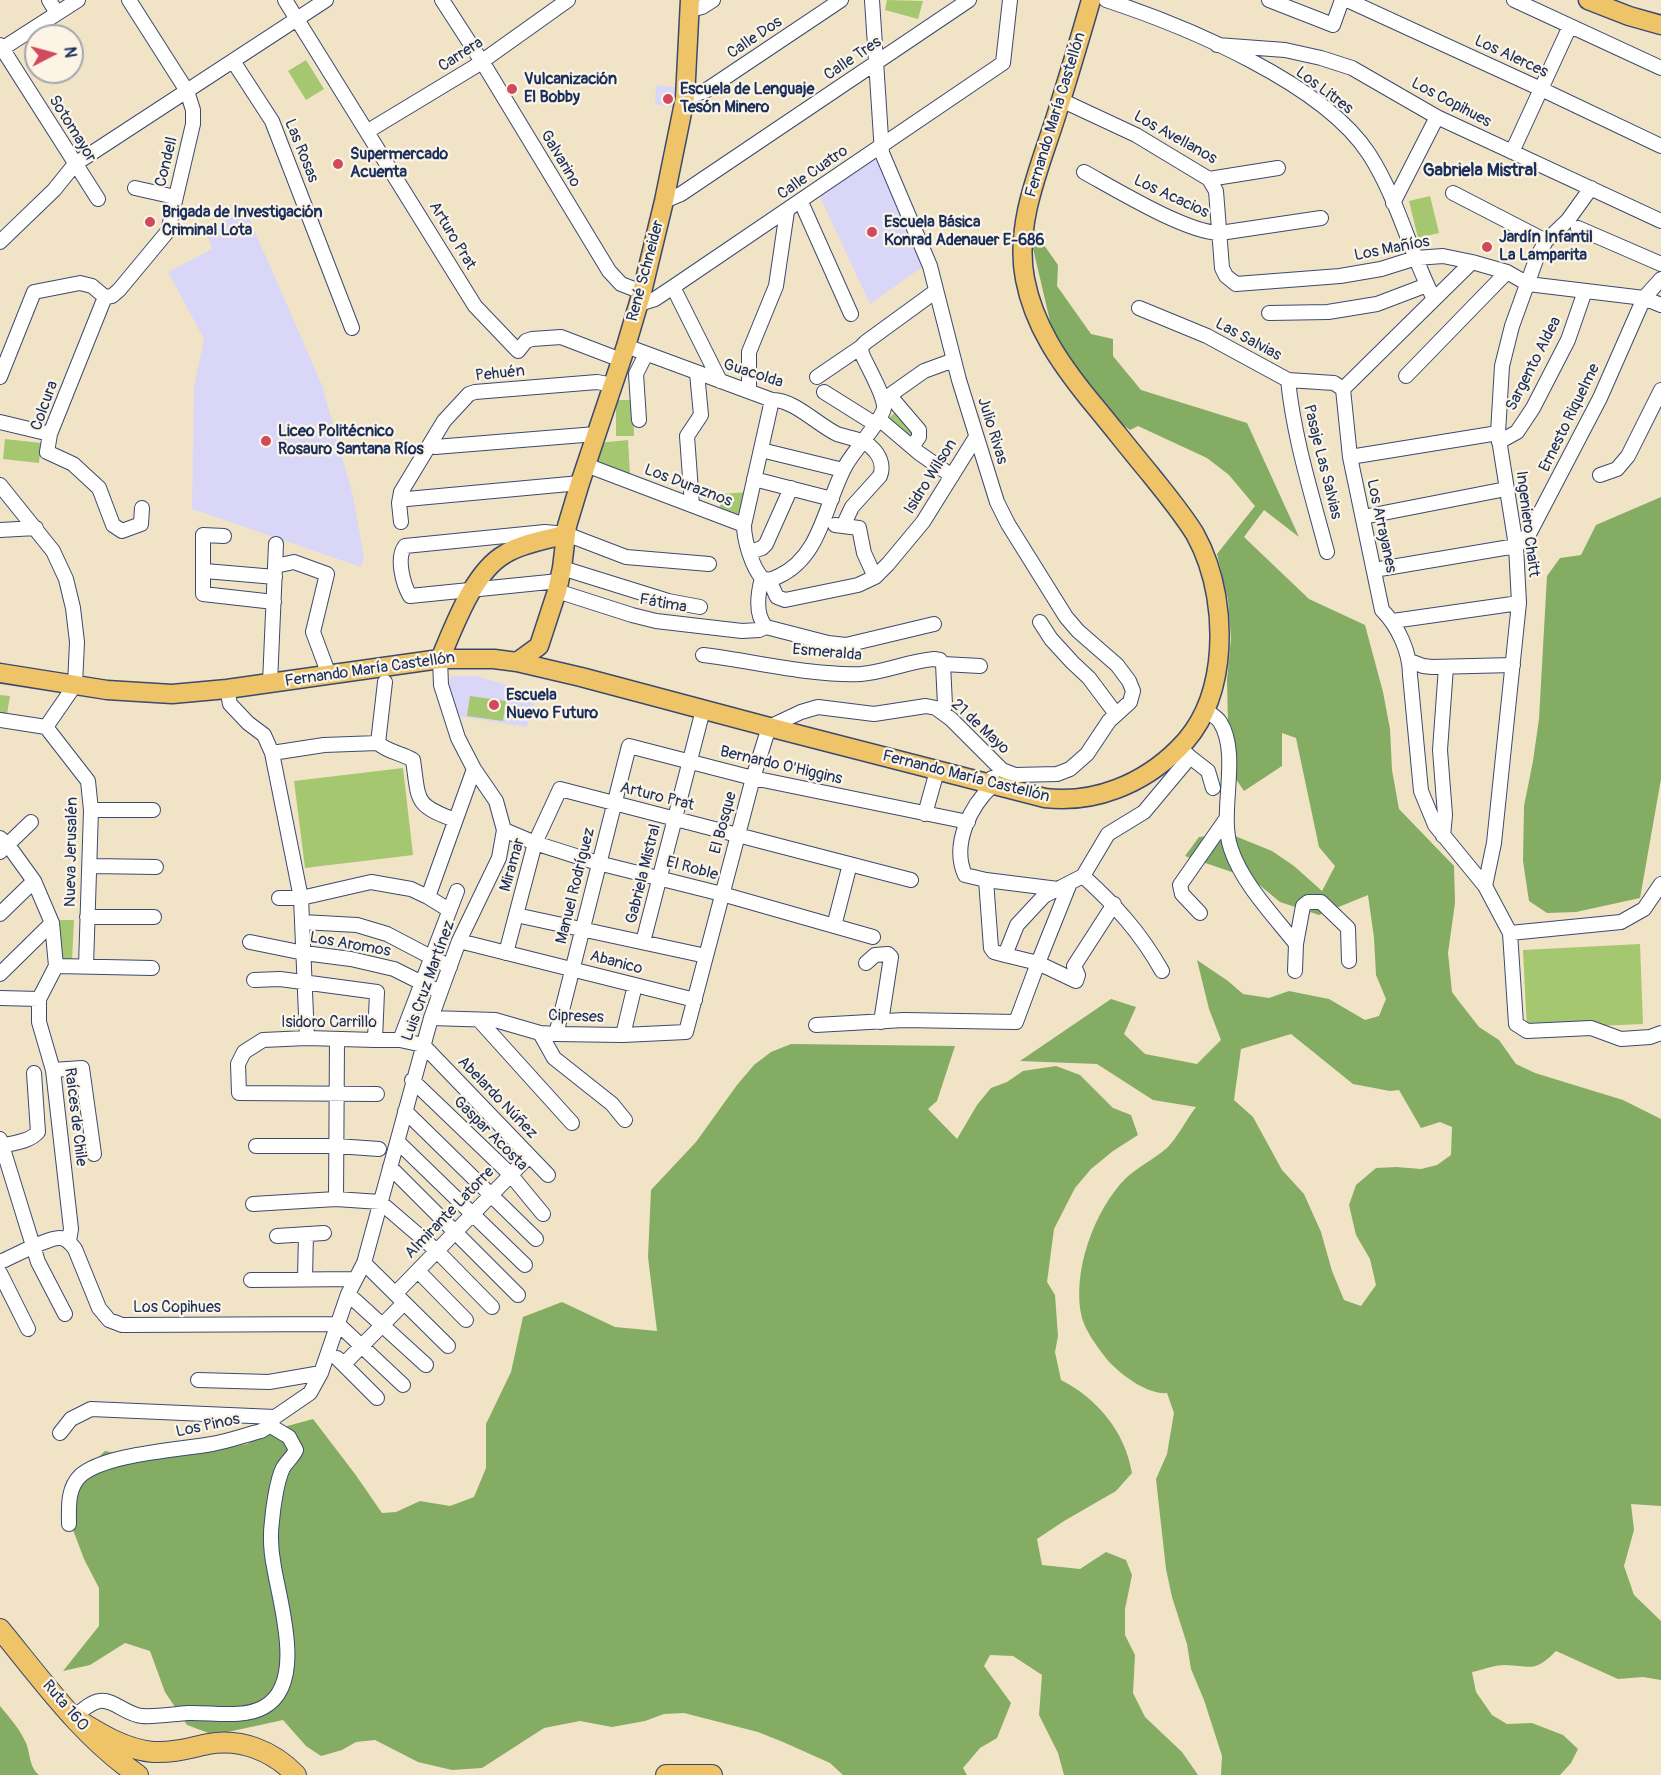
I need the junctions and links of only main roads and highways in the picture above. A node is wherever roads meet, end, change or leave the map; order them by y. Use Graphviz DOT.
graph roads {
  1 [pos="1091,0"];
  2 [pos="1588,0"];
  3 [pos="690,5"];
  4 [pos="1661,25"];
  5 [pos="566,534"];
  6 [pos="539,646"];
  7 [pos="440,659"];
  8 [pos="517,662"];
  9 [pos="550,669"];
  10 [pos="0,673"];
  11 [pos="0,1629"];
  12 [pos="0,1648"];
  13 [pos="73,1717"];
  14 [pos="117,1775"];
  15 [pos="138,1775"];
  16 [pos="296,1775"];
  17 [pos="666,1775"];
  18 [pos="712,1775"];
  1 -- 9 [label="main road, Fernando María Castellón"];
  2 -- 4 [label="main road"];
  3 -- 5 [label="main road, René Schneider"];
  5 -- 6 [label="main road, René Schneider"];
  5 -- 7 [label="main road"];
  6 -- 8 [label="main road"];
  6 -- 9 [label="main road"];
  7 -- 8 [label="main road, Fernando María Castellón"];
  7 -- 10 [label="main road, Fernando María Castellón"];
  8 -- 9 [label="main road, Fernando María Castellón"];
  11 -- 13 [label="highway, Ruta 160"];
  12 -- 14 [label="highway, Ruta 160"];
  13 -- 15 [label="highway, Ruta 160"];
  13 -- 16 [label="highway"];
  17 -- 18 [label="highway"];
}
